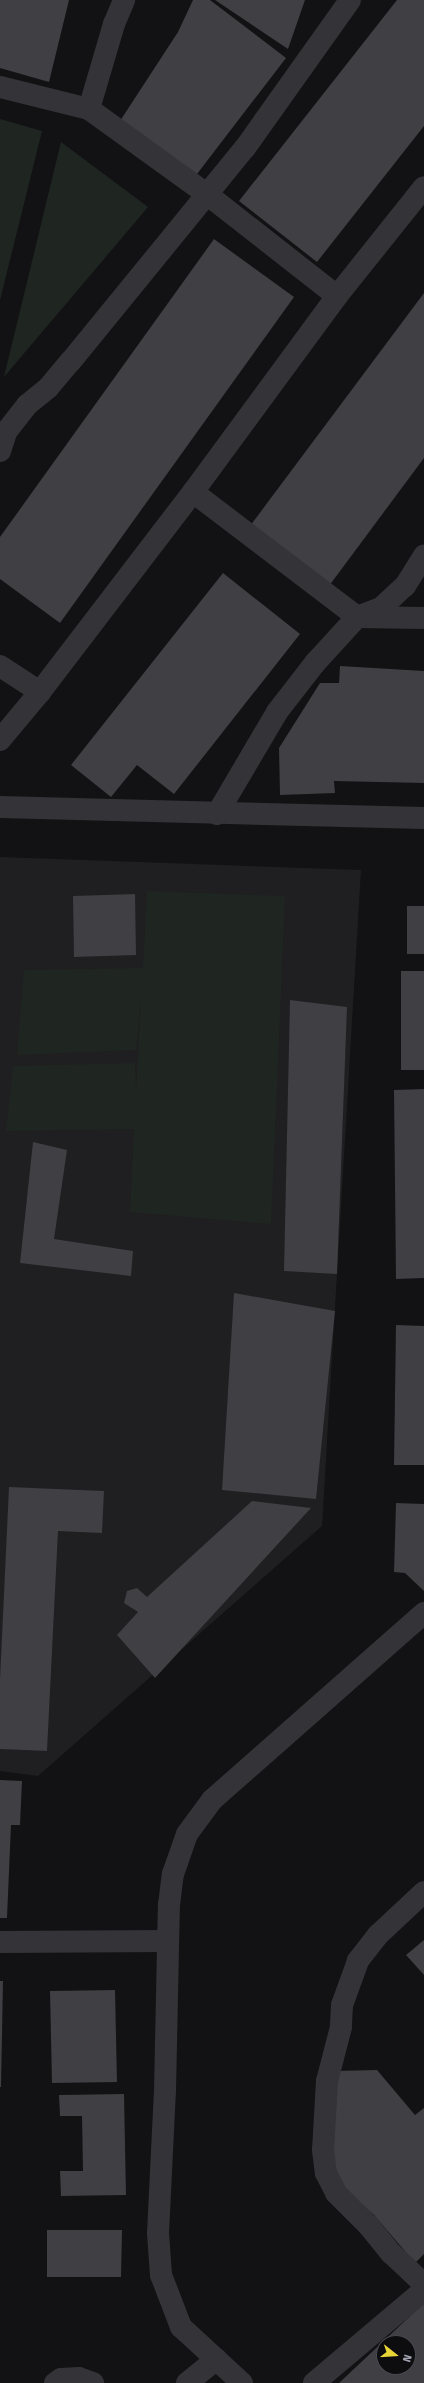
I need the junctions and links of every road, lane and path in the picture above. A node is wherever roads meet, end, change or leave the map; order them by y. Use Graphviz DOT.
graph roads {
  1 [pos="124,0"];
  2 [pos="350,0"];
  3 [pos="0,87"];
  4 [pos="89,109"];
  5 [pos="424,187"];
  6 [pos="208,195"];
  7 [pos="337,296"];
  8 [pos="0,451"];
  9 [pos="193,492"];
  10 [pos="424,554"];
  11 [pos="357,617"];
  12 [pos="424,618"];
  13 [pos="0,666"];
  14 [pos="40,692"];
  15 [pos="0,740"];
  16 [pos="0,807"];
  17 [pos="217,814"];
  18 [pos="424,818"];
  19 [pos="424,1613"];
  20 [pos="424,1892"];
  21 [pos="168,1941"];
  22 [pos="0,1942"];
  23 [pos="424,2284"];
  24 [pos="424,2290"];
  25 [pos="217,2359"];
  26 [pos="55,2383"];
  27 [pos="93,2383"];
  28 [pos="187,2383"];
  29 [pos="242,2383"];
  30 [pos="314,2383"];
  1 -- 4 [label="street"];
  2 -- 6 [label="street"];
  3 -- 4 [label="street"];
  4 -- 6 [label="street"];
  5 -- 7 [label="street"];
  6 -- 7 [label="street"];
  6 -- 8 [label="street"];
  7 -- 9 [label="street"];
  9 -- 11 [label="street"];
  9 -- 14 [label="street"];
  10 -- 11 [label="street"];
  11 -- 12 [label="street"];
  11 -- 17 [label="street"];
  13 -- 14 [label="street"];
  14 -- 15 [label="street"];
  16 -- 17 [label="street"];
  17 -- 18 [label="street"];
  19 -- 21 [label="street"];
  20 -- 23 [label="street"];
  21 -- 22 [label="street"];
  21 -- 25 [label="street"];
  24 -- 30 [label="street"];
  25 -- 28 [label="street"];
  25 -- 29 [label="street"];
  26 -- 27 [label="street"];
}
